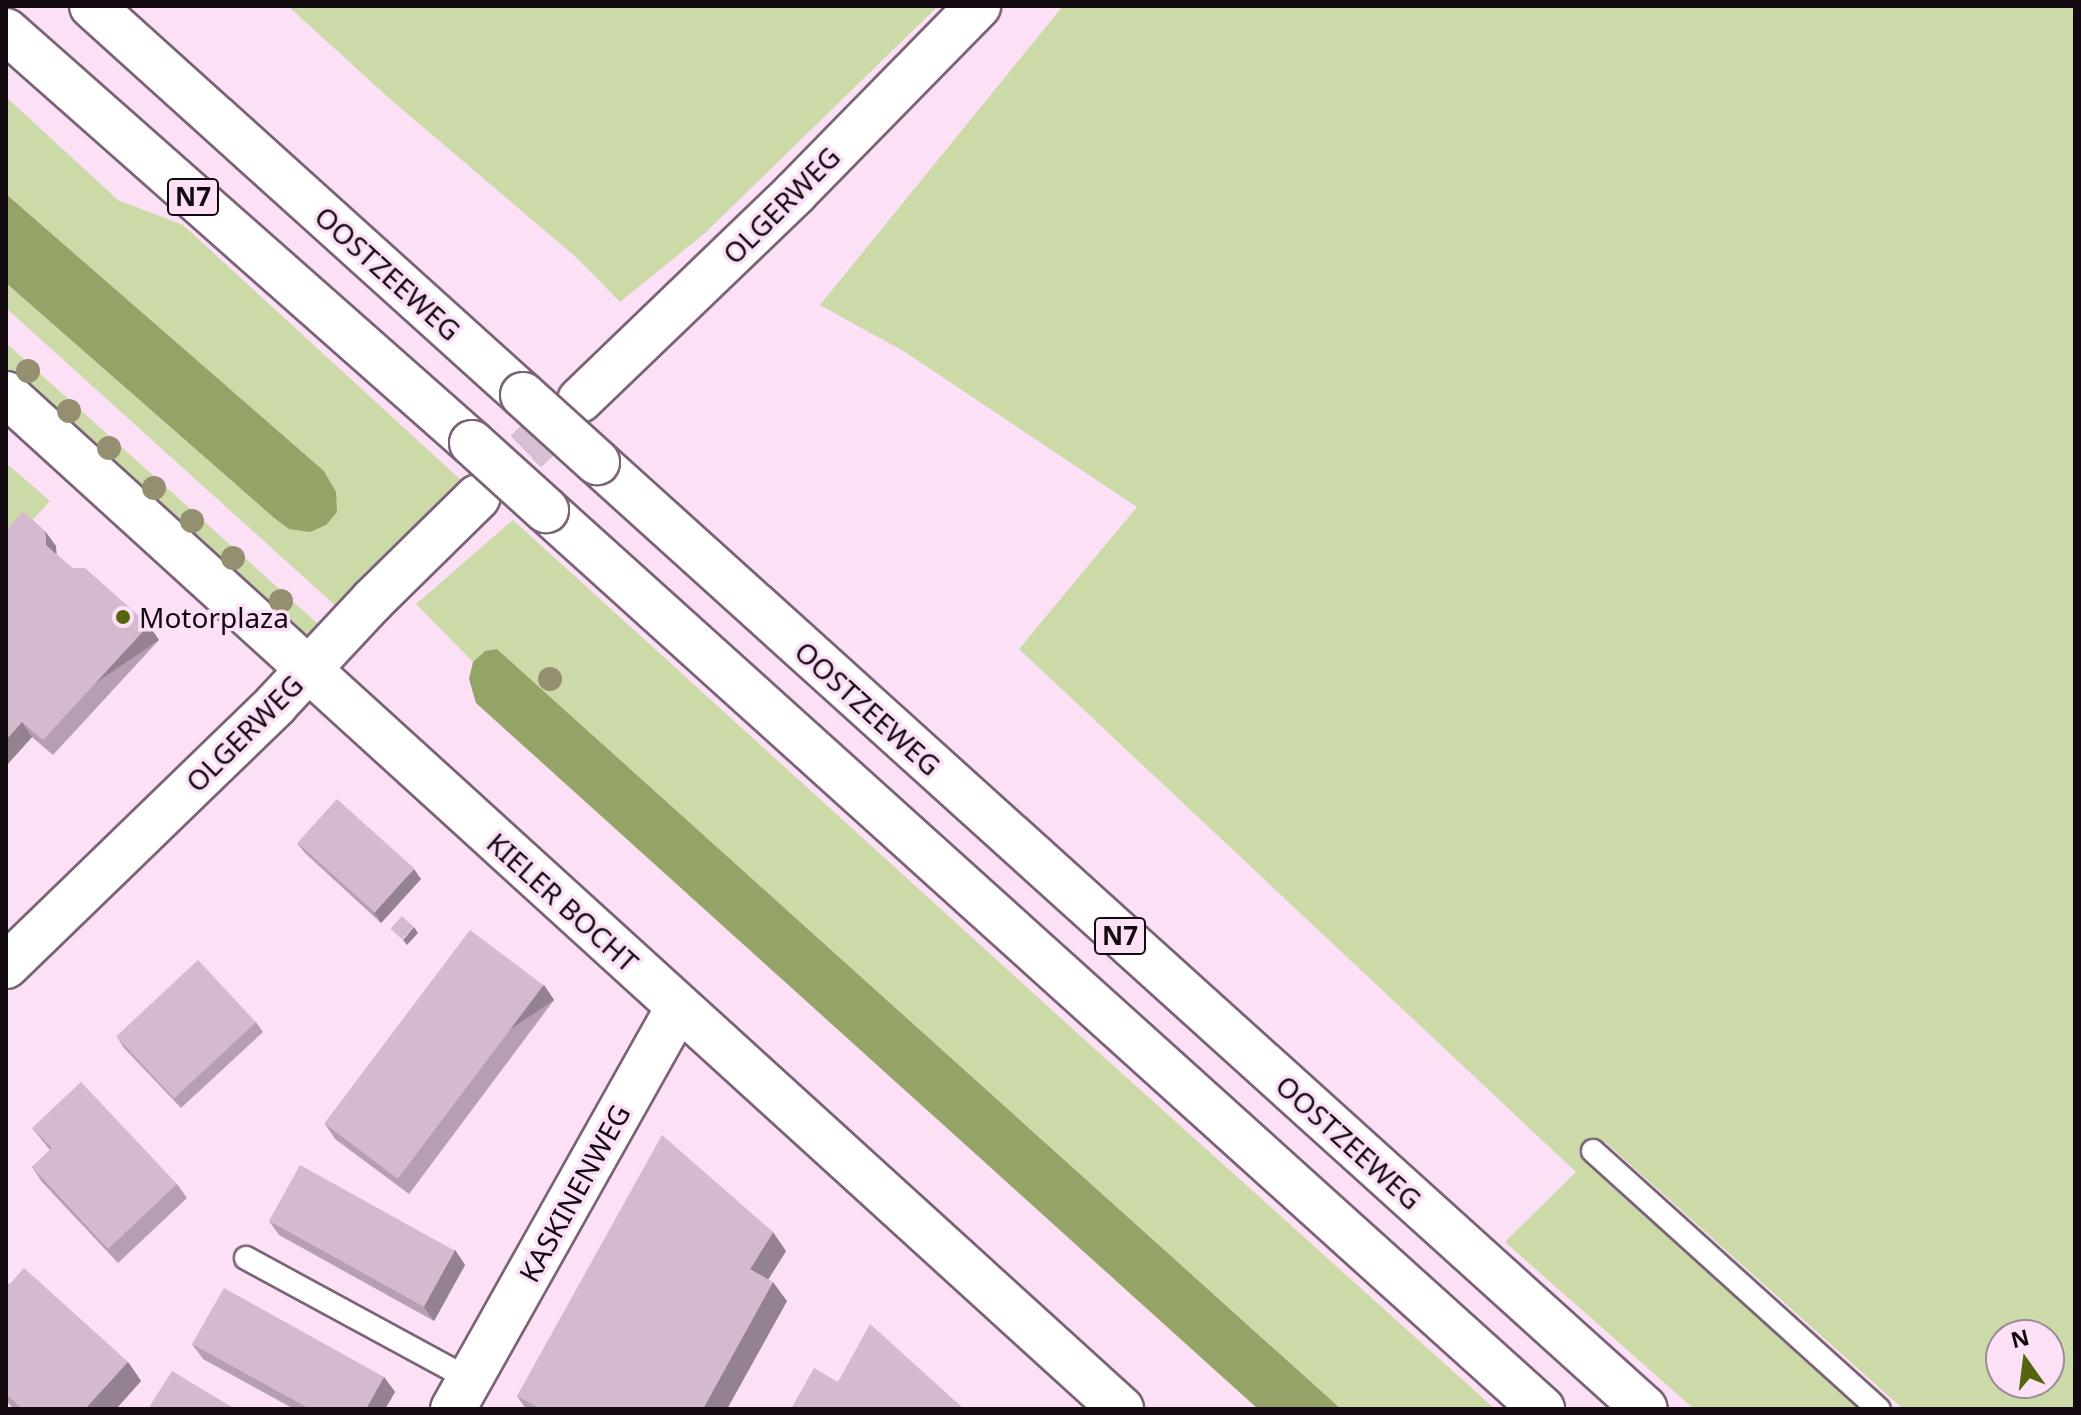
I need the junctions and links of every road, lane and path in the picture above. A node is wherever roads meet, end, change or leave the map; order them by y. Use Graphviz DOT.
graph roads {
  1 [pos="92,6"];
  2 [pos="978,6"];
  3 [pos="6,31"];
  4 [pos="6,394"];
  5 [pos="580,400"];
  6 [pos="478,497"];
  7 [pos="309,668"];
  8 [pos="6,966"];
  9 [pos="678,1008"];
  10 [pos="1593,1151"];
  11 [pos="246,1258"];
  12 [pos="461,1394"];
  13 [pos="1121,1409"];
  14 [pos="1542,1409"];
  15 [pos="1645,1409"];
  16 [pos="1879,1409"];
  1 -- 15 [label="main road, OOSTZEEWEG / N7, bridge"];
  2 -- 5 [label="main road, OLGERWEG"];
  3 -- 14 [label="main road, N7, bridge"];
  4 -- 7 [label="main road, KIELER BOCHT"];
  6 -- 7 [label="main road, OLGERWEG"];
  7 -- 8 [label="main road, OLGERWEG"];
  7 -- 9 [label="main road, KIELER BOCHT"];
  9 -- 12 [label="main road, KASKINENWEG"];
  9 -- 13 [label="main road, KIELER BOCHT"];
  10 -- 16 [label="lane"];
  11 -- 12 [label="lane, KASKINENWEG"];
}
